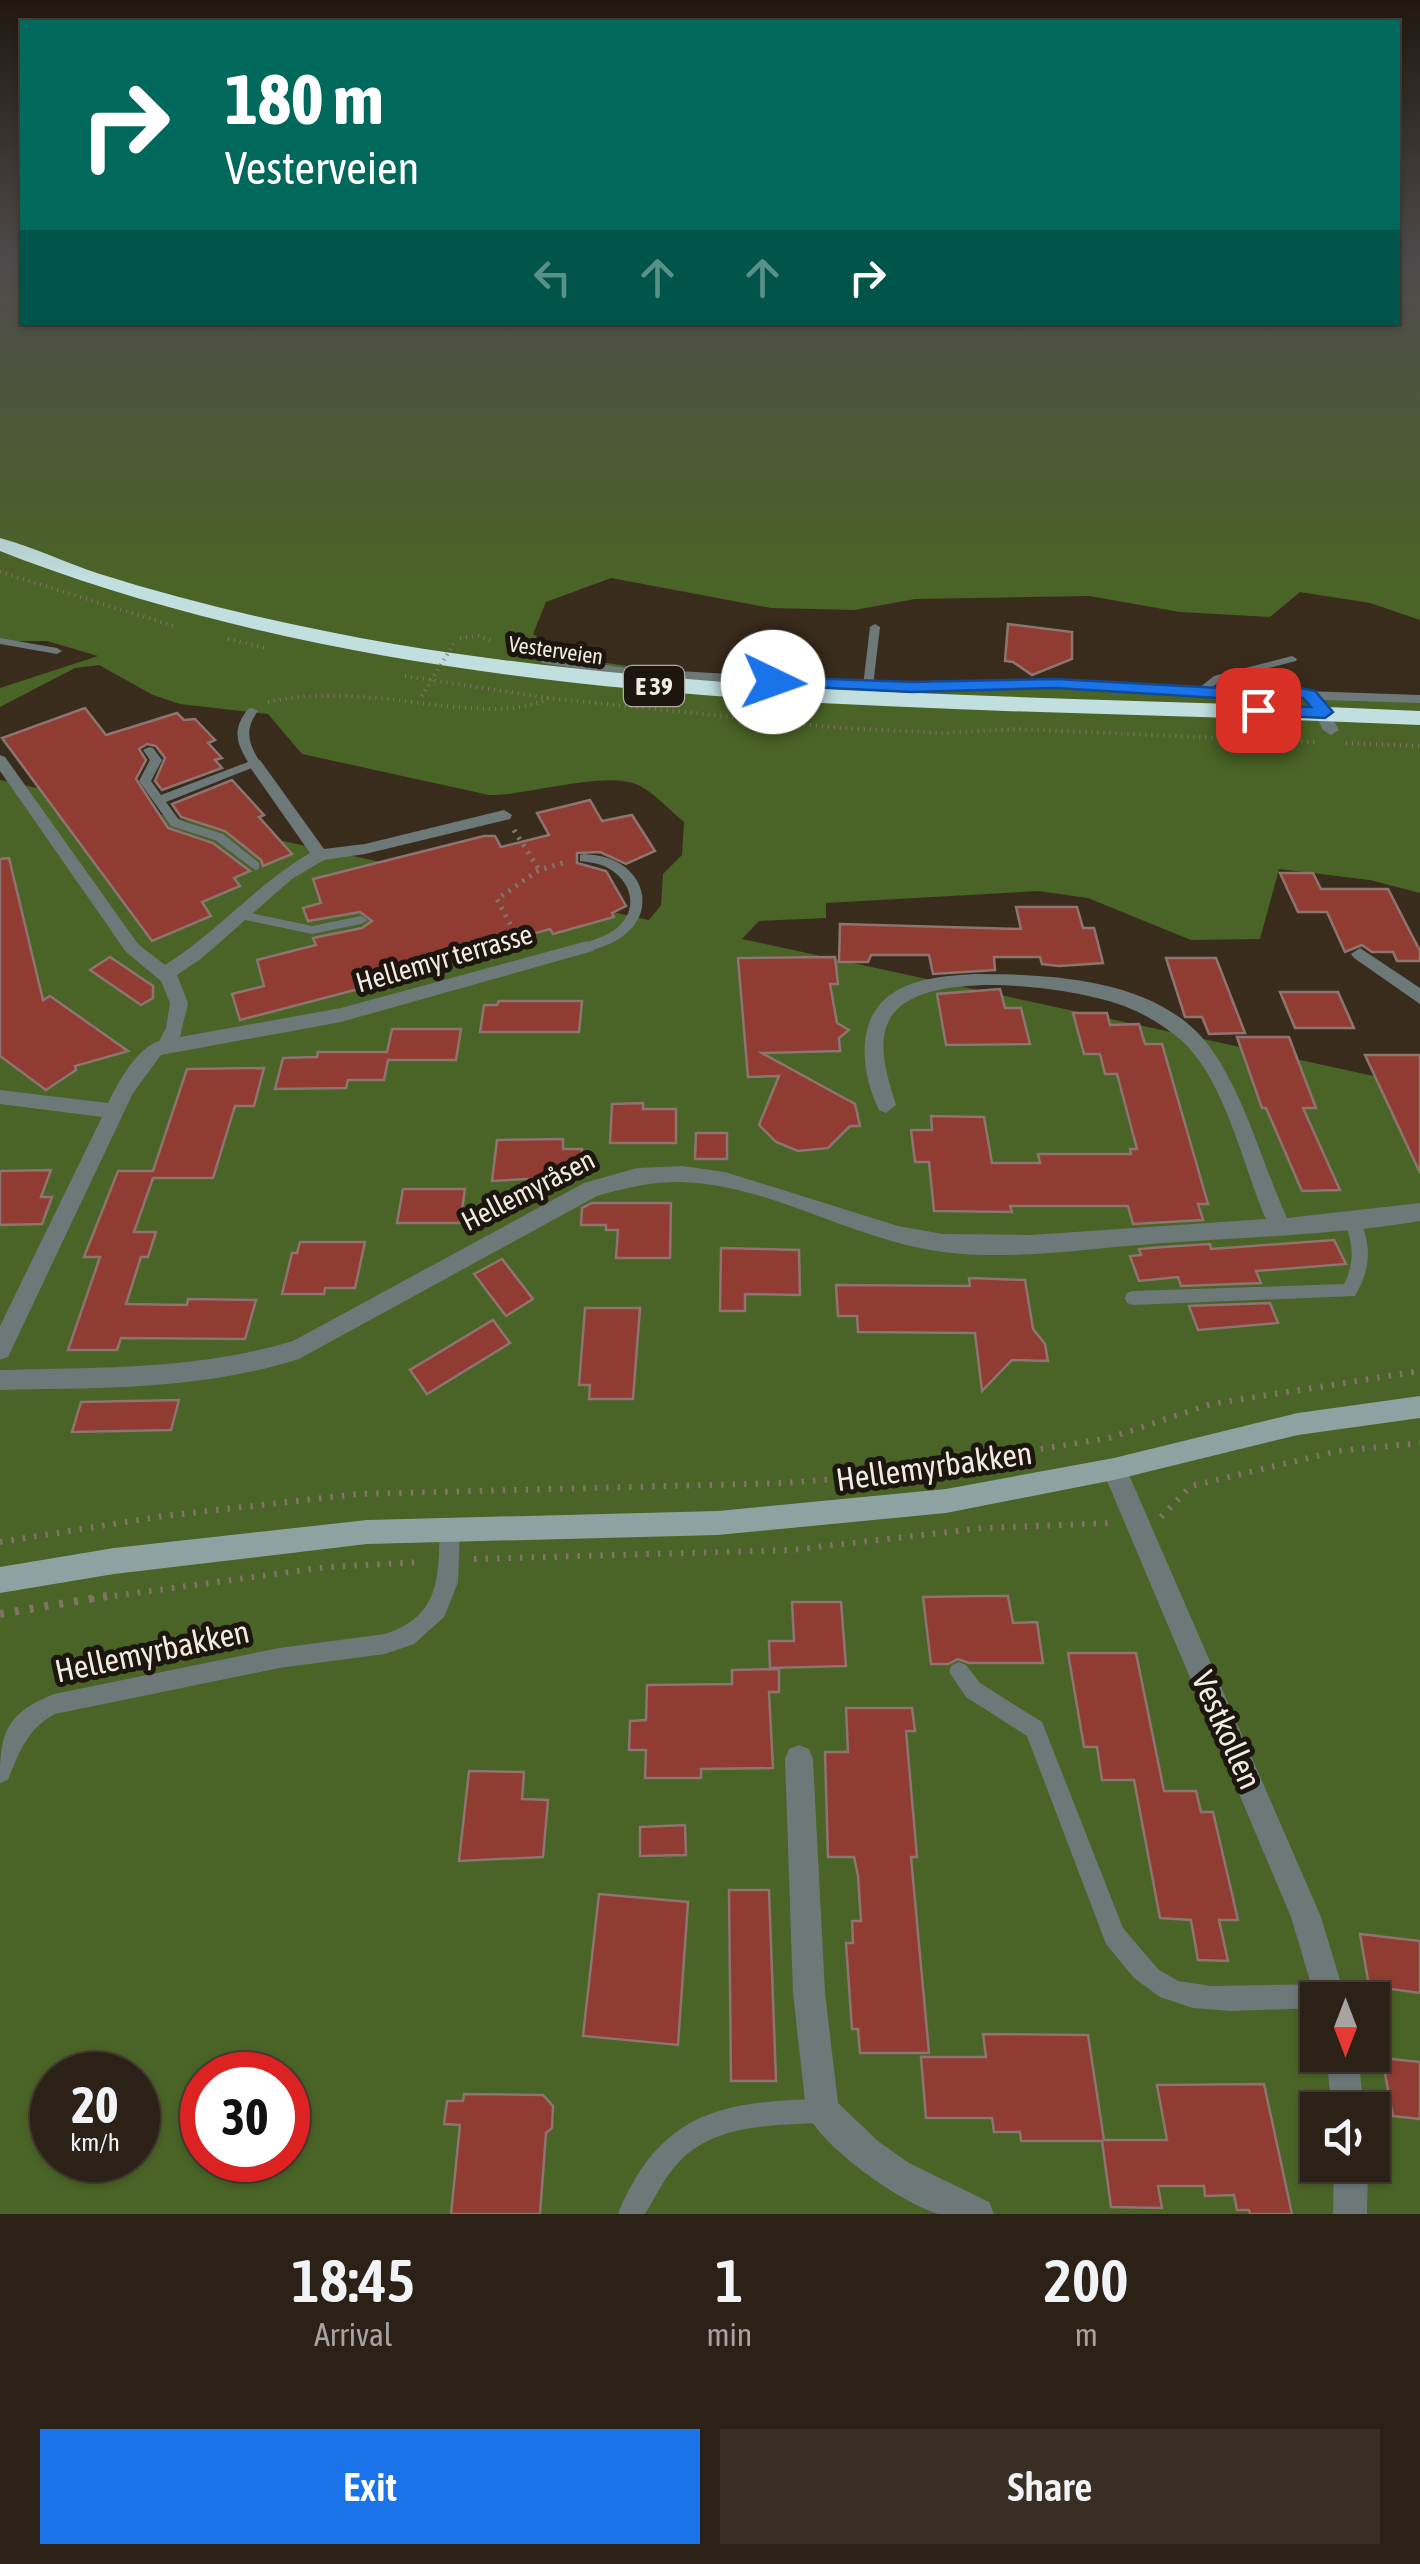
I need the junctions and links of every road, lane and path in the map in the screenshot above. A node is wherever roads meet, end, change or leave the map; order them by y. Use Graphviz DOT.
graph roads {
  1 [pos="0,544"];
  2 [pos="0,560"];
  3 [pos="875,627"];
  4 [pos="0,642"];
  5 [pos="454,643"];
  6 [pos="56,651"];
  7 [pos="1292,659"];
  8 [pos="547,660"];
  9 [pos="868,686"];
  10 [pos="1199,692"];
  11 [pos="1309,694"];
  12 [pos="548,698"];
  13 [pos="1420,699"];
  14 [pos="418,704"];
  15 [pos="252,712"];
  16 [pos="1420,718"];
  17 [pos="1328,721"];
  18 [pos="1420,733"];
  19 [pos="148,750"];
  20 [pos="0,760"];
  21 [pos="255,763"];
  22 [pos="159,800"];
  23 [pos="507,820"];
  24 [pos="320,855"];
  25 [pos="584,858"];
  26 [pos="255,866"];
  27 [pos="539,870"];
  28 [pos="241,915"];
  29 [pos="361,920"];
  30 [pos="586,947"];
  31 [pos="1360,954"];
  32 [pos="531,962"];
  33 [pos="164,975"];
  34 [pos="1420,997"];
  35 [pos="166,1046"];
  36 [pos="0,1097"];
  37 [pos="886,1106"];
  38 [pos="114,1110"];
  39 [pos="1420,1212"];
  40 [pos="1354,1222"];
  41 [pos="1280,1226"];
  42 [pos="1133,1298"];
  43 [pos="0,1350"];
  44 [pos="1420,1371"];
  45 [pos="0,1380"];
  46 [pos="1420,1407"];
  47 [pos="1114,1469"];
  48 [pos="450,1528"];
  49 [pos="0,1542"];
  50 [pos="0,1580"];
  51 [pos="959,1672"];
  52 [pos="799,1759"];
  53 [pos="0,1772"];
  54 [pos="1325,1982"];
  55 [pos="1300,1998"];
  56 [pos="822,2110"];
  57 [pos="1351,2182"];
  58 [pos="630,2214"];
  59 [pos="978,2214"];
  60 [pos="1350,2214"];
  1 -- 17 [label="highway, Vesterveien / E 39"];
  2 -- 17 [label="highway, Vesterveien / E 39"];
  3 -- 9 [label="lane"];
  4 -- 6 [label="lane"];
  5 -- 14 [label="path, bridge"];
  7 -- 10 [label="lane"];
  8 -- 9 [label="street"];
  9 -- 10 [label="street"];
  10 -- 11 [label="street"];
  11 -- 13 [label="street"];
  11 -- 17 [label="street"];
  12 -- 14 [label="path"];
  14 -- 15 [label="path"];
  15 -- 21 [label="lane"];
  16 -- 17 [label="highway, Vesterveien / E 39"];
  17 -- 18 [label="highway, Vesterveien / E 39"];
  19 -- 22 [label="lane"];
  20 -- 33 [label="street"];
  21 -- 22 [label="lane"];
  21 -- 24 [label="street"];
  22 -- 26 [label="lane"];
  23 -- 24 [label="street"];
  23 -- 27 [label="path"];
  24 -- 28 [label="street"];
  25 -- 27 [label="path"];
  25 -- 30 [label="lane, Hellemyr terrasse"];
  27 -- 32 [label="path"];
  28 -- 29 [label="lane"];
  28 -- 33 [label="street"];
  30 -- 32 [label="street, Hellemyr terrasse"];
  31 -- 34 [label="street"];
  32 -- 35 [label="street, Hellemyr terrasse"];
  33 -- 35 [label="street"];
  35 -- 38 [label="street"];
  36 -- 38 [label="street"];
  37 -- 41 [label="street"];
  38 -- 43 [label="street"];
  39 -- 40 [label="street, Hellemyråsen"];
  40 -- 41 [label="street, Hellemyråsen"];
  40 -- 42 [label="lane"];
  41 -- 45 [label="street, Hellemyråsen"];
  44 -- 49 [label="path"];
  46 -- 47 [label="street, Hellemyrbakken"];
  47 -- 48 [label="street, Hellemyrbakken"];
  47 -- 54 [label="street, Vestkollen"];
  48 -- 50 [label="street, Hellemyrbakken"];
  48 -- 53 [label="lane, Hellemyrbakken"];
  51 -- 55 [label="lane, Vestkollen"];
  52 -- 56 [label="street"];
  56 -- 58 [label="lane"];
  56 -- 59 [label="street"];
  57 -- 60 [label="street"];
}
